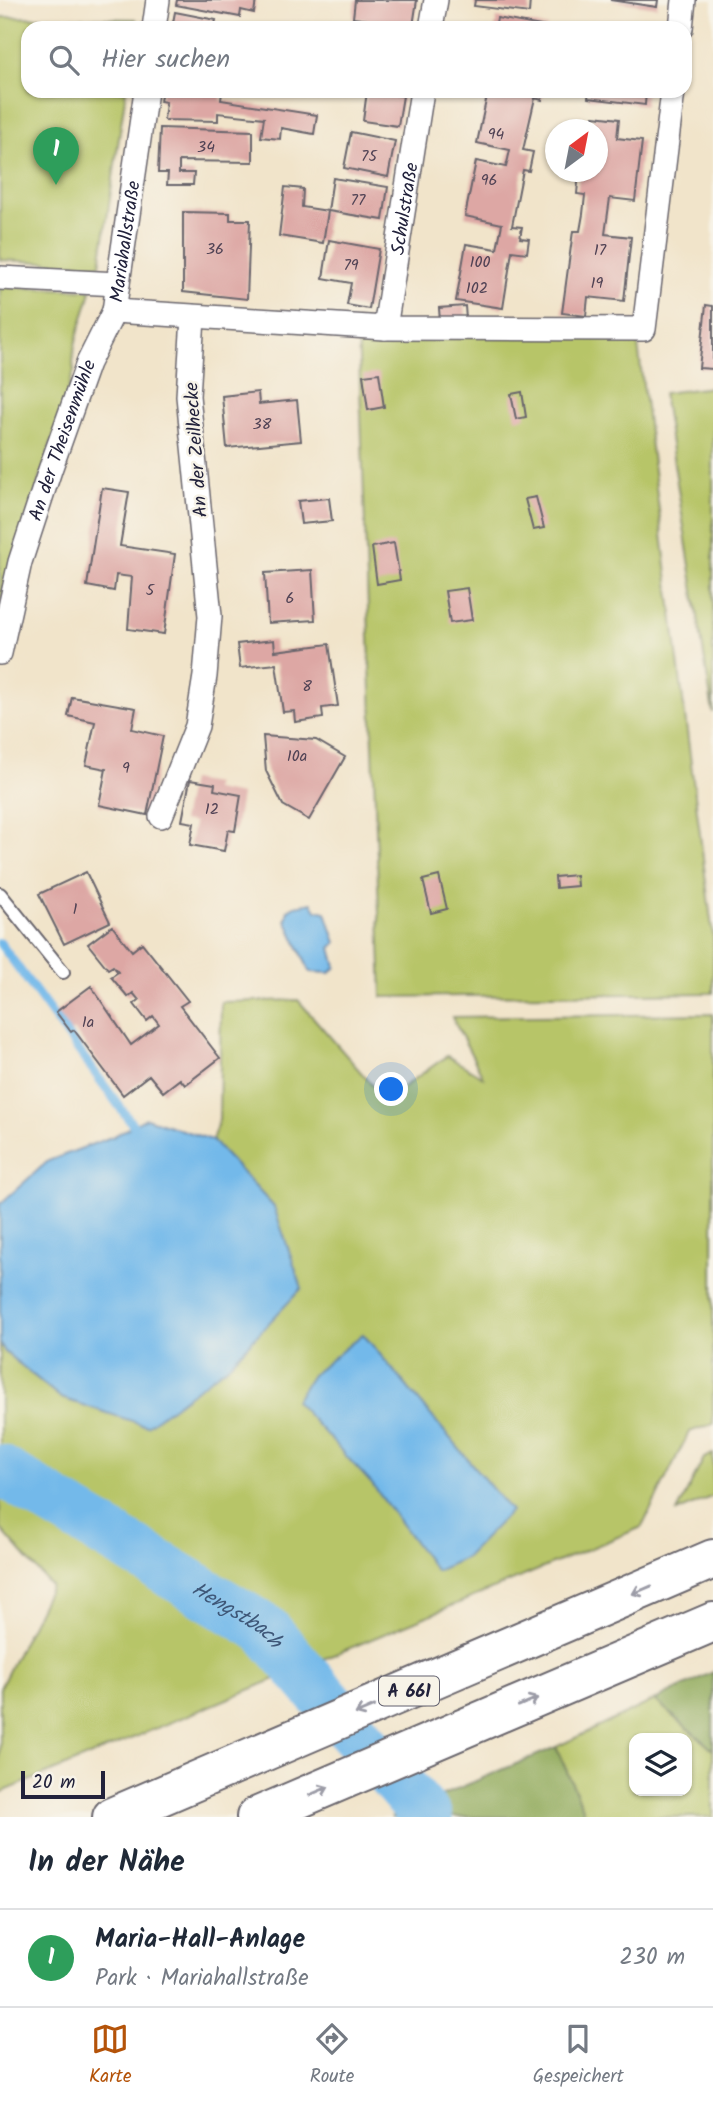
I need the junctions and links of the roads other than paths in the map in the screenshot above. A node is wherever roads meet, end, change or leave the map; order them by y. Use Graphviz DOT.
graph roads {
  1 [pos="158,0"];
  2 [pos="436,0"];
  3 [pos="684,0"];
  4 [pos="155,21"];
  5 [pos="432,21"];
  6 [pos="682,21"];
  7 [pos="145,98"];
  8 [pos="421,98"];
  9 [pos="672,98"];
  10 [pos="0,278"];
  11 [pos="118,284"];
  12 [pos="114,311"];
  13 [pos="193,318"];
  14 [pos="386,328"];
  15 [pos="0,653"];
  16 [pos="161,816"];
  17 [pos="0,894"];
  18 [pos="63,972"];
  19 [pos="709,1561"];
  20 [pos="713,1622"];
  21 [pos="112,1817"];
  22 [pos="256,1817"];
  1 -- 4 [label="street"];
  2 -- 5 [label="street"];
  3 -- 6 [label="street"];
  7 -- 11 [label="street, Mariahallstraße"];
  8 -- 14 [label="street, Schulstraße"];
  9 -- 14 [label="street"];
  10 -- 11 [label="street"];
  11 -- 12 [label="street, Mariahallstraße"];
  12 -- 13 [label="street, Mariahallstraße"];
  12 -- 15 [label="street, An der Theisenmühle"];
  13 -- 14 [label="street"];
  13 -- 16 [label="street, An der Zeilhecke"];
  17 -- 18 [label="lane"];
  19 -- 21 [label="highway, A 661, one-way"];
  22 -- 20 [label="highway, one-way"];
}
